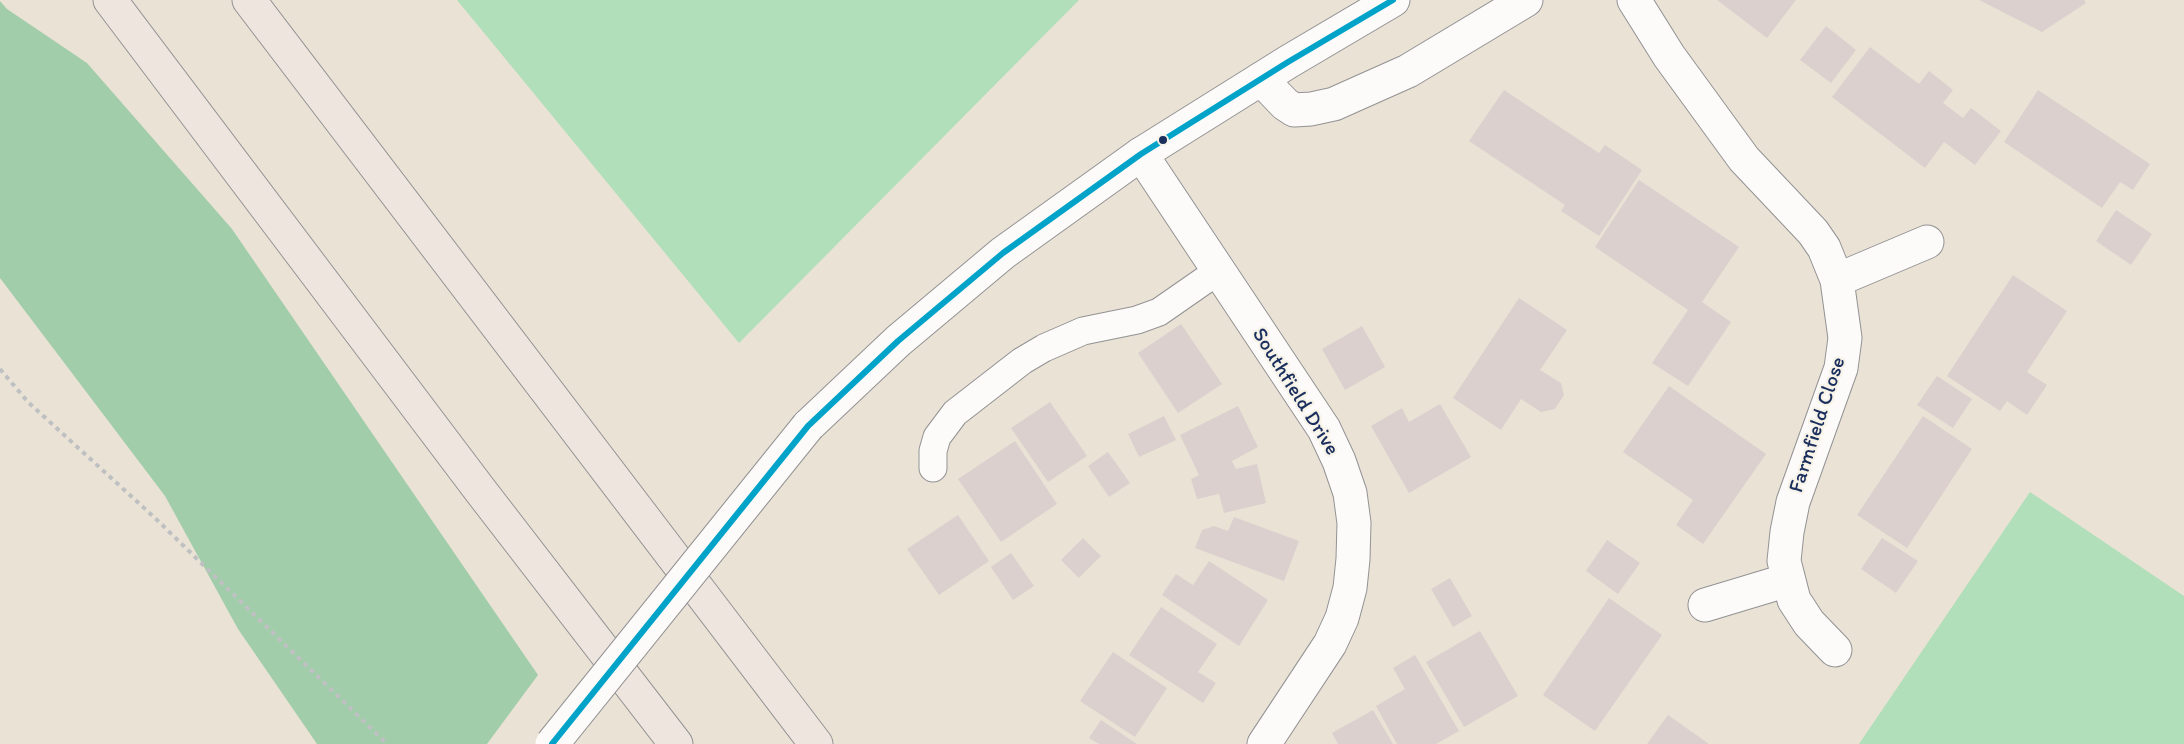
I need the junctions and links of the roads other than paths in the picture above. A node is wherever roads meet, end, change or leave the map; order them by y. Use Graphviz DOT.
graph roads {
  1 [pos="110,0"];
  2 [pos="249,0"];
  3 [pos="1394,0"];
  4 [pos="1526,0"];
  5 [pos="1634,0"];
  6 [pos="1261,79"];
  7 [pos="1141,154"];
  8 [pos="1927,242"];
  9 [pos="1218,271"];
  10 [pos="1837,280"];
  11 [pos="933,468"];
  12 [pos="1788,580"];
  13 [pos="1705,605"];
  14 [pos="1835,650"];
  15 [pos="552,744"];
  16 [pos="676,744"];
  17 [pos="816,744"];
  18 [pos="1264,744"];
  1 -- 16 [label="highway"];
  2 -- 17 [label="highway"];
  3 -- 6 [label="street"];
  4 -- 6 [label="street"];
  5 -- 10 [label="street, Farmfield Close"];
  6 -- 7 [label="street"];
  7 -- 9 [label="street, Southfield Drive"];
  7 -- 15 [label="street, bridge"];
  8 -- 10 [label="street"];
  9 -- 11 [label="lane"];
  9 -- 18 [label="street, Southfield Drive"];
  10 -- 12 [label="street, Farmfield Close"];
  12 -- 13 [label="street"];
  12 -- 14 [label="street, Farmfield Close"];
}
